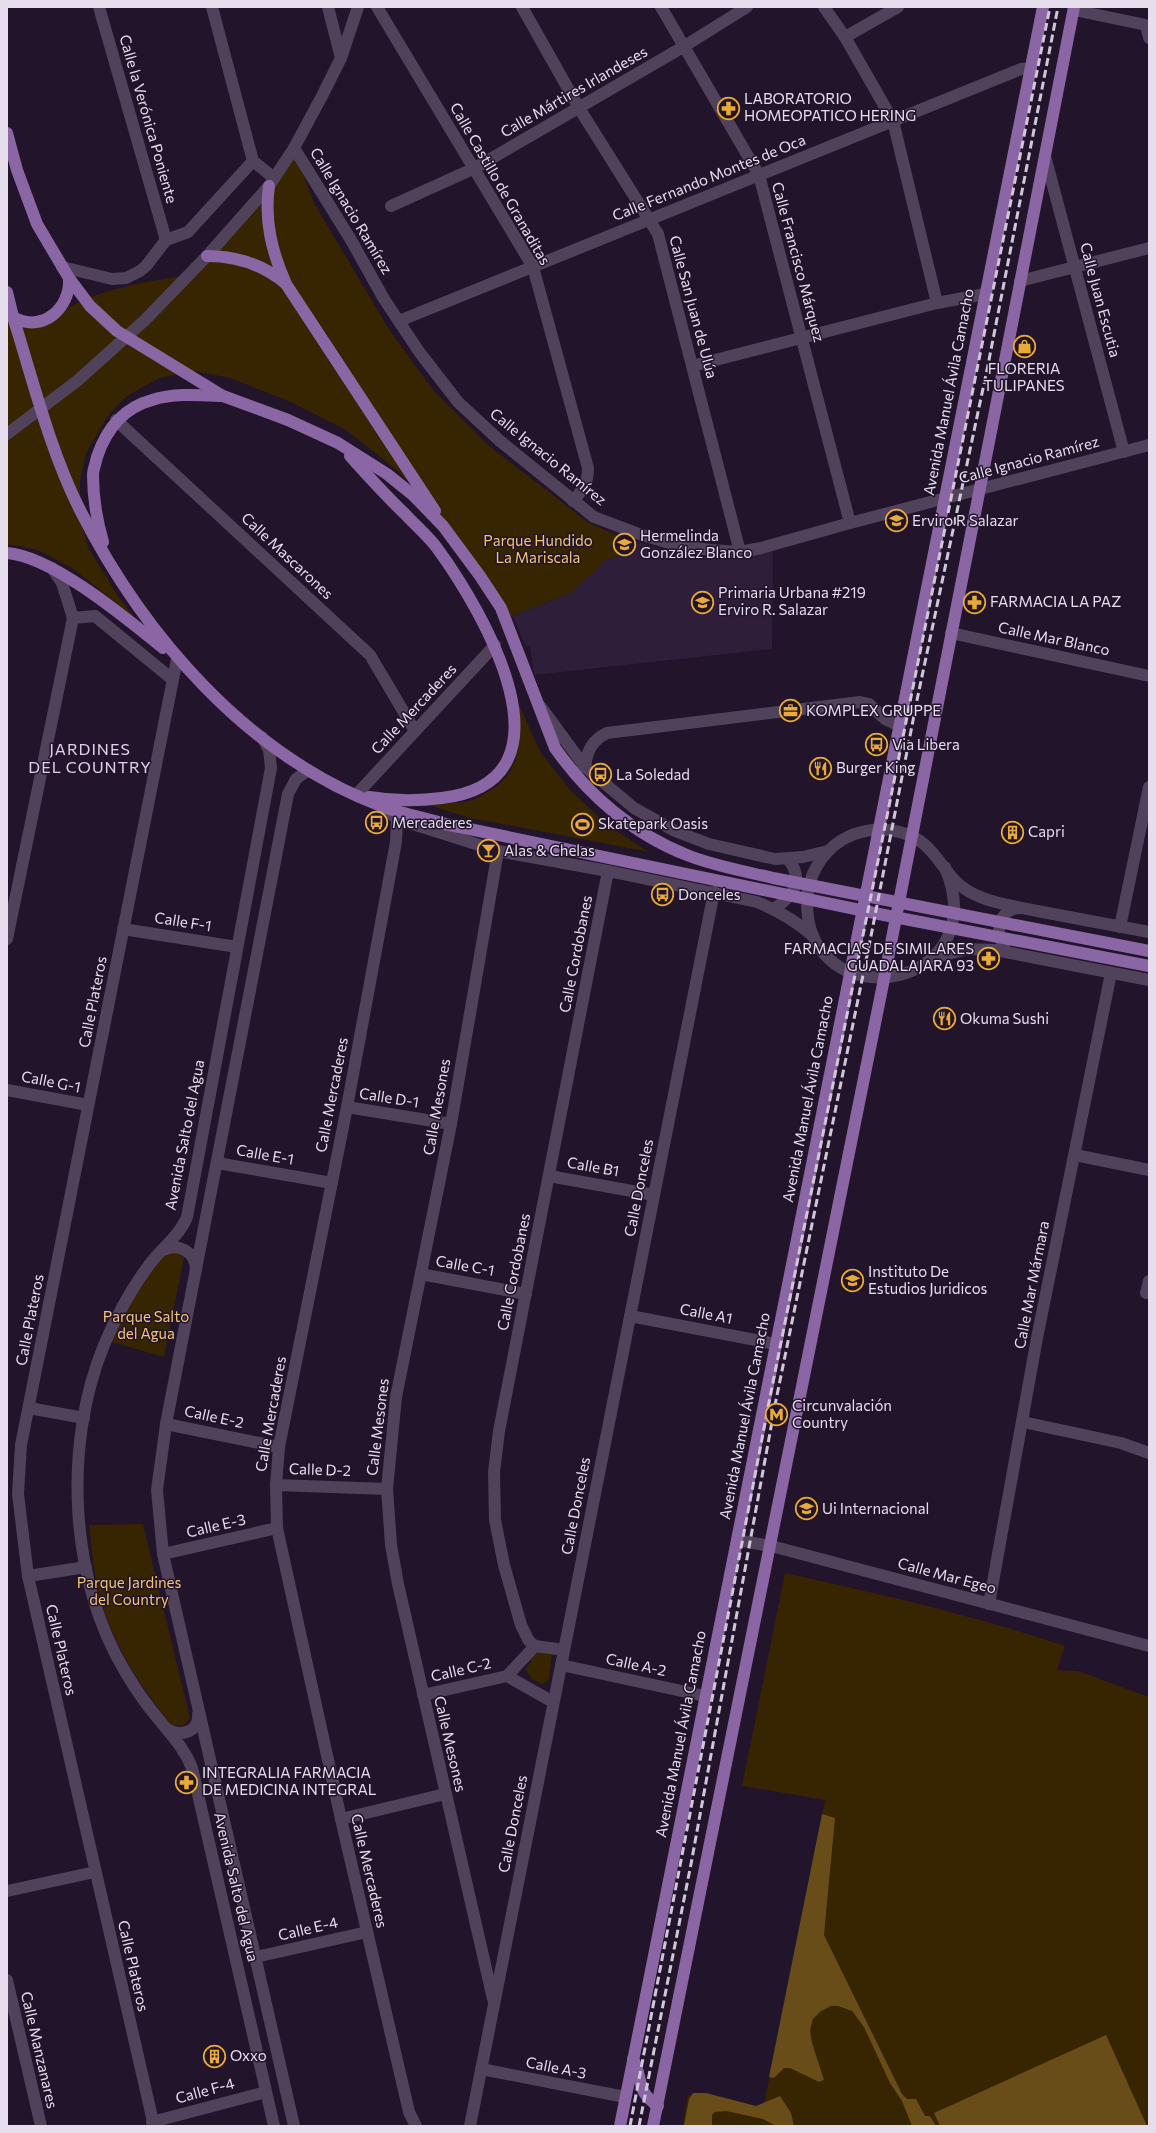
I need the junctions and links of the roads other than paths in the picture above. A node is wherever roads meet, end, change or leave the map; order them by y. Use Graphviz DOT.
graph roads {
  1 [pos="99,7"];
  2 [pos="212,7"];
  3 [pos="328,7"];
  4 [pos="358,7"];
  5 [pos="377,7"];
  6 [pos="522,7"];
  7 [pos="661,7"];
  8 [pos="747,7"];
  9 [pos="824,7"];
  10 [pos="898,7"];
  11 [pos="1043,7"];
  12 [pos="1074,8"];
  13 [pos="845,37"];
  14 [pos="1149,38"];
  15 [pos="683,47"];
  16 [pos="341,58"];
  17 [pos="1031,68"];
  18 [pos="579,108"];
  19 [pos="892,121"];
  20 [pos="7,133"];
  21 [pos="294,148"];
  22 [pos="1045,156"];
  23 [pos="253,161"];
  24 [pos="475,168"];
  25 [pos="759,175"];
  26 [pos="272,182"];
  27 [pos="391,206"];
  28 [pos="649,220"];
  29 [pos="166,240"];
  30 [pos="1149,248"];
  31 [pos="207,256"];
  32 [pos="62,267"];
  33 [pos="533,267"];
  34 [pos="1075,267"];
  35 [pos="69,278"];
  36 [pos="1020,281"];
  37 [pos="286,284"];
  38 [pos="7,292"];
  39 [pos="984,294"];
  40 [pos="937,303"];
  41 [pos="13,317"];
  42 [pos="399,321"];
  43 [pos="801,337"];
  44 [pos="692,366"];
  45 [pos="223,396"];
  46 [pos="116,420"];
  47 [pos="7,434"];
  48 [pos="338,443"];
  49 [pos="1149,445"];
  50 [pos="1124,452"];
  51 [pos="979,490"];
  52 [pos="944,499"];
  53 [pos="573,501"];
  54 [pos="850,523"];
  55 [pos="443,526"];
  56 [pos="740,552"];
  57 [pos="7,553"];
  58 [pos="106,556"];
  59 [pos="52,568"];
  60 [pos="103,602"];
  61 [pos="95,616"];
  62 [pos="72,618"];
  63 [pos="952,633"];
  64 [pos="495,645"];
  65 [pos="177,659"];
  66 [pos="1149,676"];
  67 [pos="172,679"];
  68 [pos="538,704"];
  69 [pos="898,726"];
  70 [pos="415,731"];
  71 [pos="262,737"];
  72 [pos="585,767"];
  73 [pos="308,770"];
  74 [pos="1149,786"];
  75 [pos="356,795"];
  76 [pos="384,807"];
  77 [pos="398,819"];
  78 [pos="878,829"];
  79 [pos="912,837"];
  80 [pos="498,851"];
  81 [pos="828,851"];
  82 [pos="788,859"];
  83 [pos="945,867"];
  84 [pos="608,871"];
  85 [pos="714,892"];
  86 [pos="774,908"];
  87 [pos="1026,908"];
  88 [pos="1120,927"];
  89 [pos="124,929"];
  90 [pos="1149,932"];
  91 [pos="813,936"];
  92 [pos="7,939"];
  93 [pos="237,947"];
  94 [pos="1149,951"];
  95 [pos="1018,954"];
  96 [pos="932,959"];
  97 [pos="1149,966"];
  98 [pos="850,972"];
  99 [pos="1111,973"];
  100 [pos="884,979"];
  101 [pos="1149,980"];
  102 [pos="225,1012"];
  103 [pos="245,1017"];
  104 [pos="7,1090"];
  105 [pos="88,1105"];
  106 [pos="347,1107"];
  107 [pos="450,1124"];
  108 [pos="1074,1155"];
  109 [pos="217,1163"];
  110 [pos="1149,1170"];
  111 [pos="549,1176"];
  112 [pos="332,1183"];
  113 [pos="654,1195"];
  114 [pos="160,1252"];
  115 [pos="196,1273"];
  116 [pos="421,1274"];
  117 [pos="1149,1281"];
  118 [pos="1146,1293"];
  119 [pos="526,1294"];
  120 [pos="630,1316"];
  121 [pos="776,1344"];
  122 [pos="29,1408"];
  123 [pos="84,1418"];
  124 [pos="1023,1422"];
  125 [pos="166,1424"];
  126 [pos="279,1448"];
  127 [pos="1149,1453"];
  128 [pos="276,1485"];
  129 [pos="387,1488"];
  130 [pos="12,1494"];
  131 [pos="276,1528"];
  132 [pos="737,1540"];
  133 [pos="771,1546"];
  134 [pos="163,1554"];
  135 [pos="86,1567"];
  136 [pos="28,1576"];
  137 [pos="989,1604"];
  138 [pos="535,1646"];
  139 [pos="1149,1646"];
  140 [pos="564,1650"];
  141 [pos="561,1665"];
  142 [pos="507,1676"];
  143 [pos="423,1695"];
  144 [pos="705,1696"];
  145 [pos="554,1702"];
  146 [pos="198,1707"];
  147 [pos="169,1730"];
  148 [pos="445,1794"];
  149 [pos="341,1819"];
  150 [pos="95,1872"];
  151 [pos="7,1891"];
  152 [pos="243,1902"];
  153 [pos="224,1906"];
  154 [pos="367,1932"];
  155 [pos="256,1957"];
  156 [pos="7,1980"];
  157 [pos="494,2004"];
  158 [pos="633,2059"];
  159 [pos="481,2069"];
  160 [pos="266,2092"];
  161 [pos="625,2098"];
  162 [pos="658,2106"];
  163 [pos="153,2124"];
  164 [pos="469,2124"];
  165 [pos="41,2126"];
  166 [pos="274,2126"];
  167 [pos="294,2126"];
  168 [pos="416,2126"];
  169 [pos="620,2126"];
  170 [pos="653,2126"];
  1 -- 29 [label="street, Calle la Verónica Poniente"];
  2 -- 23 [label="street"];
  3 -- 16 [label="street"];
  4 -- 16 [label="street"];
  5 -- 24 [label="street, Calle Castillo de Granaditas"];
  6 -- 18 [label="street, Calle San Juan de Ulúa"];
  7 -- 15 [label="street, Calle Francisco Márquez"];
  8 -- 15 [label="street, Calle Mártires Irlandeses"];
  9 -- 13 [label="street"];
  10 -- 13 [label="street"];
  11 -- 17 [label="main road, Avenida Manuel Ávila Camacho"];
  12 -- 14 [label="street"];
  12 -- 22 [label="main road"];
  13 -- 19 [label="street"];
  15 -- 18 [label="street, Calle Mártires Irlandeses"];
  15 -- 25 [label="street, Calle Francisco Márquez"];
  16 -- 21 [label="street"];
  17 -- 19 [label="street, Calle Fernando Montes de Oca"];
  17 -- 39 [label="main road, Avenida Manuel Ávila Camacho"];
  18 -- 24 [label="street, Calle Mártires Irlandeses"];
  18 -- 28 [label="street, Calle San Juan de Ulúa"];
  19 -- 25 [label="street, Calle Fernando Montes de Oca"];
  19 -- 40 [label="street"];
  20 -- 32 [label="main road"];
  21 -- 26 [label="street"];
  21 -- 42 [label="street, Calle Ignacio Ramírez"];
  22 -- 34 [label="street, Calle Juan Escutia"];
  22 -- 36 [label="main road"];
  23 -- 26 [label="street"];
  23 -- 29 [label="street"];
  24 -- 27 [label="street, Calle Mártires Irlandeses"];
  24 -- 33 [label="street, Calle Castillo de Granaditas"];
  25 -- 28 [label="street, Calle Fernando Montes de Oca"];
  25 -- 43 [label="street, Calle Francisco Márquez"];
  26 -- 31 [label="street"];
  26 -- 37 [label="main road"];
  28 -- 33 [label="street, Calle Fernando Montes de Oca"];
  28 -- 44 [label="street, Calle San Juan de Ulúa"];
  29 -- 32 [label="street"];
  30 -- 34 [label="street"];
  31 -- 37 [label="main road"];
  31 -- 47 [label="street"];
  32 -- 35 [label="main road"];
  33 -- 42 [label="street, Calle Fernando Montes de Oca"];
  33 -- 53 [label="street, Calle Castillo de Granaditas"];
  34 -- 36 [label="street"];
  34 -- 50 [label="street, Calle Juan Escutia"];
  35 -- 41 [label="main road"];
  35 -- 45 [label="main road"];
  36 -- 51 [label="main road"];
  37 -- 55 [label="main road"];
  38 -- 41 [label="main road"];
  39 -- 40 [label="street"];
  39 -- 52 [label="main road, Avenida Manuel Ávila Camacho"];
  40 -- 43 [label="street"];
  41 -- 58 [label="main road"];
  42 -- 53 [label="street, Calle Ignacio Ramírez"];
  43 -- 44 [label="street"];
  43 -- 54 [label="street, Calle Francisco Márquez"];
  44 -- 56 [label="street, Calle San Juan de Ulúa"];
  45 -- 46 [label="main road"];
  45 -- 48 [label="main road"];
  46 -- 58 [label="main road"];
  46 -- 70 [label="street, Calle Mascarones"];
  48 -- 55 [label="main road"];
  48 -- 64 [label="main road"];
  49 -- 50 [label="street, Calle Ignacio Ramírez"];
  50 -- 51 [label="street, Calle Ignacio Ramírez"];
  51 -- 52 [label="street, Calle Ignacio Ramírez"];
  51 -- 63 [label="main road"];
  52 -- 54 [label="street, Calle Ignacio Ramírez"];
  52 -- 69 [label="main road, Avenida Manuel Ávila Camacho"];
  53 -- 56 [label="street, Calle Ignacio Ramírez"];
  54 -- 56 [label="street, Calle Ignacio Ramírez"];
  55 -- 68 [label="main road"];
  57 -- 59 [label="main road"];
  58 -- 65 [label="main road"];
  59 -- 60 [label="main road"];
  59 -- 62 [label="street"];
  60 -- 61 [label="street"];
  60 -- 65 [label="main road"];
  61 -- 62 [label="street"];
  61 -- 67 [label="street"];
  62 -- 92 [label="street"];
  63 -- 66 [label="street, Calle Mar Blanco"];
  63 -- 79 [label="main road"];
  64 -- 70 [label="street, Calle Mercaderes"];
  64 -- 75 [label="main road"];
  65 -- 67 [label="street, Calle Plateros"];
  65 -- 71 [label="main road"];
  67 -- 89 [label="street, Calle Plateros"];
  68 -- 72 [label="street"];
  68 -- 94 [label="main road"];
  69 -- 72 [label="street"];
  69 -- 78 [label="main road, Avenida Manuel Ávila Camacho"];
  70 -- 75 [label="street, Calle Mercaderes"];
  71 -- 73 [label="main road"];
  71 -- 93 [label="street, Avenida Salto del Agua"];
  72 -- 82 [label="street"];
  73 -- 75 [label="main road"];
  73 -- 103 [label="street, Avenida Salto del Agua"];
  74 -- 88 [label="street"];
  75 -- 76 [label="main road"];
  76 -- 77 [label="street"];
  76 -- 97 [label="main road"];
  77 -- 80 [label="street"];
  77 -- 106 [label="street, Calle Mercaderes"];
  78 -- 79 [label="street"];
  78 -- 81 [label="street"];
  78 -- 98 [label="main road, Avenida Manuel Ávila Camacho"];
  79 -- 83 [label="street"];
  79 -- 100 [label="main road"];
  80 -- 84 [label="street"];
  80 -- 107 [label="street, Calle Mesones"];
  81 -- 82 [label="street"];
  81 -- 91 [label="street"];
  82 -- 86 [label="street"];
  83 -- 87 [label="street"];
  83 -- 96 [label="street"];
  84 -- 85 [label="street"];
  84 -- 111 [label="street, Calle Cordobanes"];
  85 -- 86 [label="street"];
  85 -- 113 [label="street, Calle Donceles"];
  86 -- 91 [label="street"];
  87 -- 88 [label="street"];
  87 -- 95 [label="street"];
  88 -- 90 [label="street"];
  89 -- 93 [label="street, Calle F-1"];
  89 -- 105 [label="street, Calle Plateros"];
  91 -- 98 [label="street"];
  93 -- 102 [label="street, Avenida Salto del Agua"];
  95 -- 96 [label="street"];
  95 -- 99 [label="street"];
  96 -- 100 [label="street"];
  98 -- 100 [label="street"];
  98 -- 121 [label="main road, Avenida Manuel Ávila Camacho"];
  99 -- 101 [label="street"];
  99 -- 108 [label="street, Calle Mar Mármara"];
  100 -- 133 [label="main road"];
  102 -- 103 [label="street"];
  102 -- 114 [label="street, Avenida Salto del Agua"];
  103 -- 109 [label="street, Avenida Salto del Agua"];
  104 -- 105 [label="street, Calle G-1"];
  105 -- 122 [label="street, Calle Plateros"];
  106 -- 107 [label="street, Calle D-1"];
  106 -- 112 [label="street, Calle Mercaderes"];
  107 -- 116 [label="street, Calle Mesones"];
  108 -- 110 [label="street"];
  108 -- 124 [label="street, Calle Mar Mármara"];
  109 -- 112 [label="street, Calle E-1"];
  109 -- 115 [label="street, Avenida Salto del Agua"];
  111 -- 113 [label="street, Calle B1"];
  111 -- 119 [label="street, Calle Cordobanes"];
  112 -- 126 [label="street, Calle Mercaderes"];
  113 -- 120 [label="street, Calle Donceles"];
  114 -- 115 [label="street"];
  114 -- 123 [label="street, Avenida Salto del Agua"];
  115 -- 125 [label="street, Avenida Salto del Agua"];
  116 -- 119 [label="street, Calle C-1"];
  116 -- 129 [label="street, Calle Mesones"];
  117 -- 118 [label="street"];
  119 -- 138 [label="street, Calle Cordobanes"];
  120 -- 121 [label="street, Calle A1"];
  120 -- 140 [label="street, Calle Donceles"];
  121 -- 132 [label="main road, Avenida Manuel Ávila Camacho"];
  122 -- 123 [label="street"];
  122 -- 130 [label="street, Calle Plateros"];
  123 -- 135 [label="street, Avenida Salto del Agua"];
  124 -- 127 [label="street"];
  124 -- 137 [label="street, Calle Mar Mármara"];
  125 -- 126 [label="street, Calle E-2"];
  125 -- 134 [label="street, Avenida Salto del Agua"];
  126 -- 128 [label="street, Calle Mercaderes"];
  128 -- 129 [label="street, Calle D-2"];
  128 -- 131 [label="street, Calle Mercaderes"];
  129 -- 143 [label="street, Calle Mesones"];
  130 -- 136 [label="street, Calle Plateros"];
  131 -- 134 [label="street, Calle E-3"];
  131 -- 149 [label="street, Calle Mercaderes"];
  132 -- 133 [label="street, Calle Mar Egeo"];
  132 -- 144 [label="main road, Avenida Manuel Ávila Camacho"];
  133 -- 137 [label="street, Calle Mar Egeo"];
  133 -- 162 [label="main road"];
  134 -- 146 [label="street, Avenida Salto del Agua"];
  135 -- 136 [label="street"];
  135 -- 147 [label="street, Avenida Salto del Agua"];
  136 -- 150 [label="street, Calle Plateros"];
  137 -- 139 [label="street, Calle Mar Egeo"];
  138 -- 140 [label="street"];
  138 -- 142 [label="street, Calle C-2"];
  140 -- 141 [label="street, Calle Donceles"];
  141 -- 144 [label="street, Calle A-2"];
  141 -- 145 [label="street, Calle Donceles"];
  142 -- 143 [label="street, Calle C-2"];
  142 -- 145 [label="street, Calle C-2"];
  143 -- 148 [label="street, Calle Mesones"];
  144 -- 158 [label="main road, Avenida Manuel Ávila Camacho"];
  145 -- 157 [label="street, Calle Donceles"];
  146 -- 147 [label="street"];
  146 -- 152 [label="street, Avenida Salto del Agua"];
  147 -- 153 [label="street, Avenida Salto del Agua"];
  148 -- 149 [label="street"];
  148 -- 157 [label="street, Calle Mesones"];
  149 -- 154 [label="street, Calle Mercaderes"];
  150 -- 151 [label="street"];
  150 -- 163 [label="street, Calle Plateros"];
  152 -- 153 [label="street"];
  152 -- 155 [label="street, Avenida Salto del Agua"];
  153 -- 160 [label="street, Avenida Salto del Agua"];
  154 -- 155 [label="street, Calle E-4"];
  154 -- 168 [label="street, Calle Mercaderes"];
  155 -- 167 [label="street, Avenida Salto del Agua"];
  156 -- 165 [label="street, Calle Manzanares"];
  157 -- 159 [label="street, Calle Donceles"];
  158 -- 161 [label="main road, Avenida Manuel Ávila Camacho"];
  158 -- 162 [label="main road"];
  159 -- 161 [label="street, Calle A-3"];
  159 -- 164 [label="street, Calle Donceles"];
  160 -- 163 [label="street, Calle F-4"];
  160 -- 166 [label="street, Avenida Salto del Agua"];
  161 -- 169 [label="main road, Avenida Manuel Ávila Camacho"];
  162 -- 170 [label="main road"];
}
